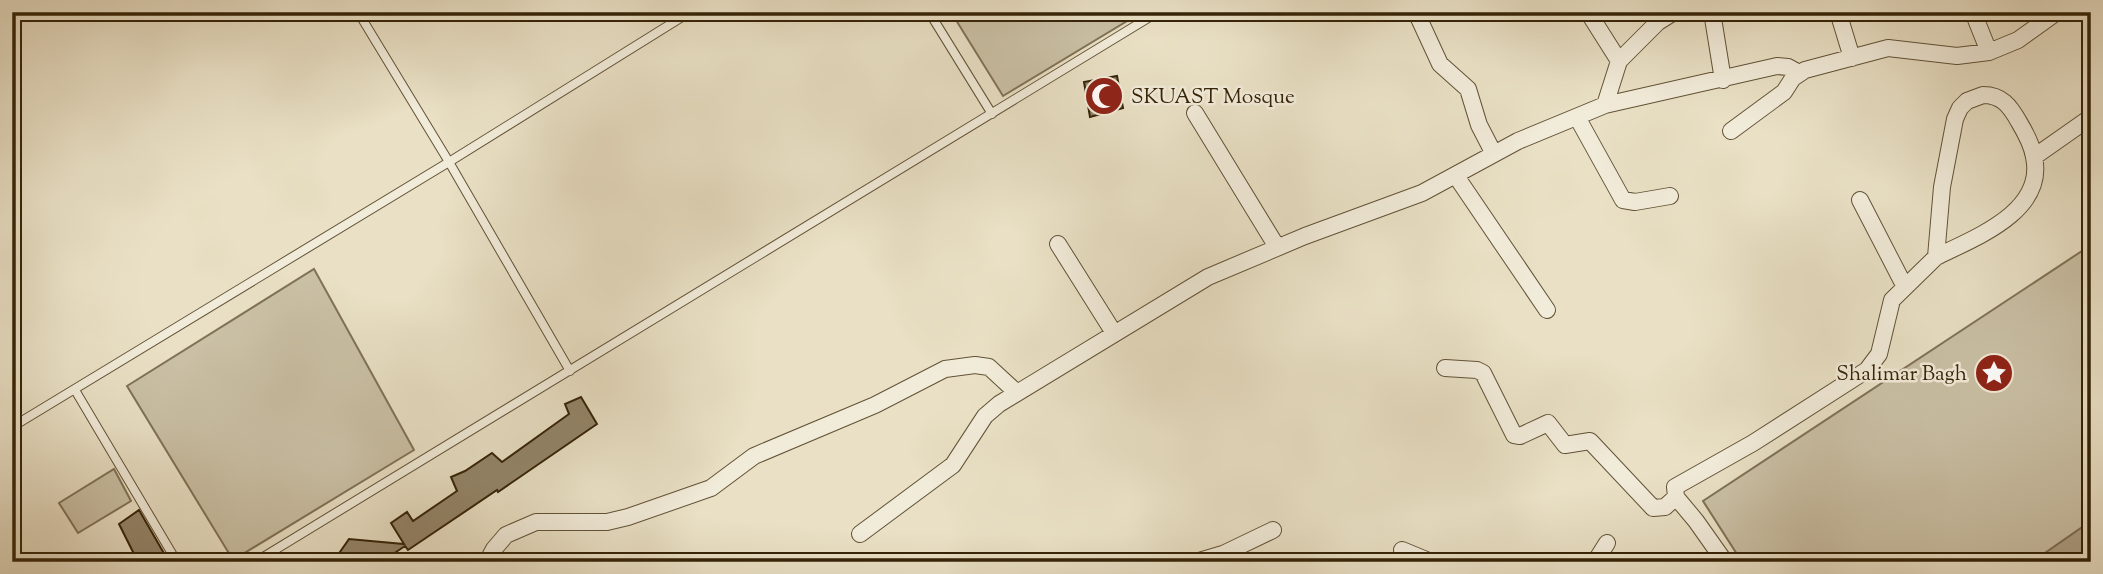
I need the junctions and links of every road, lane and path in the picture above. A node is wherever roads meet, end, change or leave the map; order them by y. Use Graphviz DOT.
graph roads {
  1 [pos="358,12"];
  2 [pos="690,12"];
  3 [pos="929,12"];
  4 [pos="1158,12"];
  5 [pos="1416,12"];
  6 [pos="1588,12"];
  7 [pos="1675,12"];
  8 [pos="1712,12"];
  9 [pos="1838,12"];
  10 [pos="1973,12"];
  11 [pos="2057,12"];
  12 [pos="1989,52"];
  13 [pos="1852,58"];
  14 [pos="1619,61"];
  15 [pos="1799,73"];
  16 [pos="1723,80"];
  17 [pos="1605,105"];
  18 [pos="1195,113"];
  19 [pos="992,114"];
  20 [pos="1577,117"];
  21 [pos="2091,117"];
  22 [pos="1731,131"];
  23 [pos="1494,154"];
  24 [pos="2034,157"];
  25 [pos="449,162"];
  26 [pos="1456,176"];
  27 [pos="1670,196"];
  28 [pos="1860,200"];
  29 [pos="1058,244"];
  30 [pos="1277,247"];
  31 [pos="1936,257"];
  32 [pos="1905,287"];
  33 [pos="1547,310"];
  34 [pos="1114,333"];
  35 [pos="1445,368"];
  36 [pos="570,371"];
  37 [pos="75,390"];
  38 [pos="1016,393"];
  39 [pos="12,428"];
  40 [pos="1675,497"];
  41 [pos="1273,530"];
  42 [pos="860,534"];
  43 [pos="1607,543"];
  44 [pos="1402,550"];
  45 [pos="177,562"];
  46 [pos="255,562"];
  47 [pos="487,562"];
  48 [pos="1196,562"];
  49 [pos="1431,562"];
  50 [pos="1595,562"];
  51 [pos="1725,562"];
  1 -- 25 [label="lane"];
  2 -- 25 [label="lane"];
  3 -- 19 [label="lane"];
  4 -- 19 [label="lane"];
  5 -- 23 [label="street"];
  6 -- 14 [label="street"];
  7 -- 14 [label="street"];
  8 -- 16 [label="street"];
  9 -- 13 [label="street"];
  10 -- 12 [label="street"];
  11 -- 12 [label="street"];
  12 -- 13 [label="street"];
  13 -- 15 [label="street"];
  14 -- 17 [label="street"];
  15 -- 16 [label="street"];
  15 -- 22 [label="street"];
  16 -- 17 [label="street"];
  17 -- 20 [label="street"];
  18 -- 30 [label="street"];
  19 -- 36 [label="lane"];
  20 -- 23 [label="street"];
  20 -- 27 [label="street"];
  21 -- 24 [label="street"];
  23 -- 26 [label="street"];
  24 -- 31 [label="street"];
  24 -- 31 [label="street"];
  25 -- 36 [label="lane"];
  25 -- 37 [label="lane"];
  26 -- 30 [label="street"];
  26 -- 33 [label="street"];
  28 -- 32 [label="street"];
  29 -- 34 [label="street"];
  30 -- 34 [label="street"];
  31 -- 32 [label="street"];
  32 -- 40 [label="street"];
  34 -- 38 [label="street"];
  35 -- 40 [label="street"];
  36 -- 46 [label="lane"];
  37 -- 39 [label="lane"];
  37 -- 45 [label="lane"];
  38 -- 42 [label="street"];
  38 -- 47 [label="street"];
  40 -- 51 [label="street"];
  41 -- 48 [label="street"];
  43 -- 50 [label="street"];
  44 -- 49 [label="street"];
}
